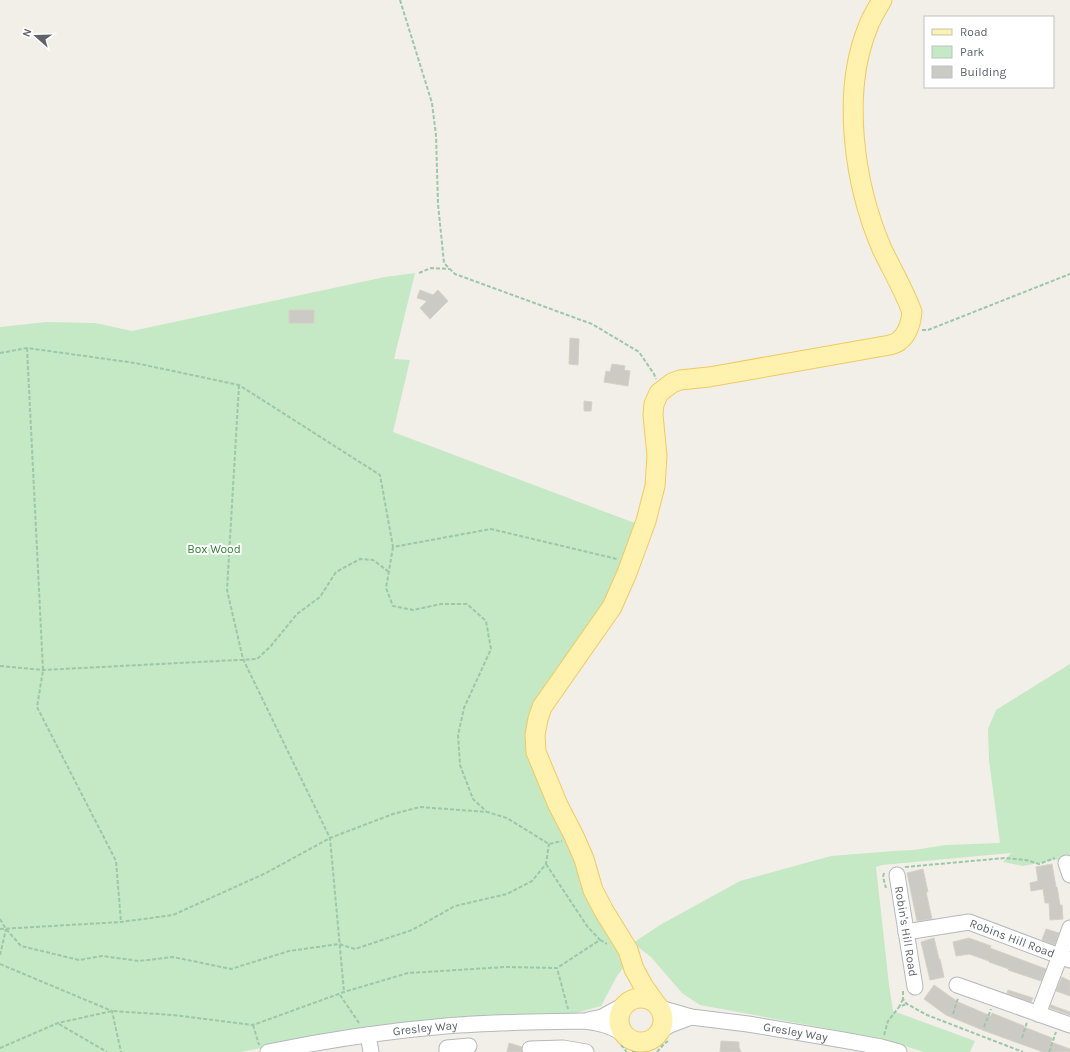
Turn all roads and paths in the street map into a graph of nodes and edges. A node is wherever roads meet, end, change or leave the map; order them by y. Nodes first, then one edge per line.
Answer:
1 (400, 0) edge
2 (882, 0) edge
3 (450, 269) junction
4 (419, 273) dead end
5 (1070, 274) edge
6 (908, 330) junction
7 (27, 348) junction
8 (0, 353) edge
9 (239, 384) junction
10 (661, 391) junction
11 (393, 547) junction
12 (631, 563) junction
13 (389, 572) junction
14 (243, 660) junction
15 (0, 666) edge
16 (43, 670) junction
17 (487, 812) junction
18 (574, 836) junction
19 (330, 838) junction
20 (549, 844) junction
21 (546, 864) junction
22 (1064, 865) edge
23 (914, 866) dead end
24 (897, 875) dead end
25 (0, 919) edge
26 (121, 922) junction
27 (6, 928) junction
28 (1070, 928) edge
29 (0, 929) edge
30 (906, 932) junction
31 (339, 944) junction
32 (0, 955) edge
33 (1065, 958) edge
34 (0, 964) edge
35 (557, 968) junction
36 (634, 969) junction
37 (908, 986) joint
38 (959, 986) joint
39 (344, 992) junction
40 (340, 994) junction
41 (994, 998) junction
42 (903, 1000) junction
43 (626, 1004) junction
44 (907, 1004) junction
45 (658, 1006) junction
46 (899, 1007) junction
47 (112, 1012) junction
48 (1034, 1013) junction
49 (953, 1014) dead end
50 (691, 1017) junction
51 (577, 1021) junction
52 (58, 1023) junction
53 (1065, 1023) edge
54 (253, 1025) junction
55 (984, 1026) dead end
56 (368, 1035) junction
57 (1022, 1038) dead end
58 (655, 1039) edge
59 (469, 1046) dead end
60 (631, 1046) edge
61 (881, 1047) junction
62 (0, 1048) edge
63 (264, 1049) edge
64 (530, 1049) dead end
65 (579, 1051) edge
66 (107, 1052) edge
67 (121, 1052) edge
68 (371, 1052) edge
69 (447, 1052) edge
70 (899, 1052) edge
71 (1023, 1052) edge
72 (1049, 1052) edge

1 - 3 path
2 - 6 main road
3 - 4 path
3 - 10 path
5 - 6 path
6 - 10 main road
7 - 8 path
7 - 9 path
7 - 16 path
9 - 11 path
9 - 14 path
10 - 12 main road
11 - 12 path
11 - 13 path
12 - 18 main road
13 - 14 path
13 - 17 path
14 - 16 path
14 - 19 path
15 - 16 path
16 - 26 path
17 - 19 path
17 - 20 path
18 - 20 path
18 - 36 main road
19 - 26 path
19 - 31 path
20 - 21 path
21 - 31 path
21 - 35 path
22 - 23 path
24 - 30 street, Robin's Hill Road
25 - 27 path
26 - 27 path
27 - 29 path
27 - 31 path
27 - 32 path
28 - 33 street
30 - 33 street, Robins Hill Road
30 - 37 street, Robin's Hill Road
31 - 39 path
33 - 48 street
34 - 47 path
35 - 39 path
35 - 51 path
36 - 43 main road
36 - 45 main road
37 - 42 path
38 - 41 street
38 - 49 path
39 - 40 path
40 - 54 path
40 - 56 path
41 - 48 street
41 - 55 path
42 - 44 path
42 - 46 path
43 - 45 main road
43 - 51 street, Gresley Way
43 - 60 main road
44 - 46 path
44 - 71 path
45 - 50 street, Gresley Way
45 - 58 main road
46 - 61 path
47 - 52 path
47 - 54 path
47 - 67 path
48 - 53 street
48 - 57 path
50 - 58 street, Gresley Way
50 - 61 street, Gresley Way
51 - 56 street, Gresley Way
51 - 60 street, Gresley Way
52 - 62 path
52 - 66 path
53 - 72 path
54 - 63 path
56 - 63 street, Gresley Way
56 - 68 street
58 - 60 main road
59 - 69 street
61 - 70 street, Gresley Way
64 - 65 street

